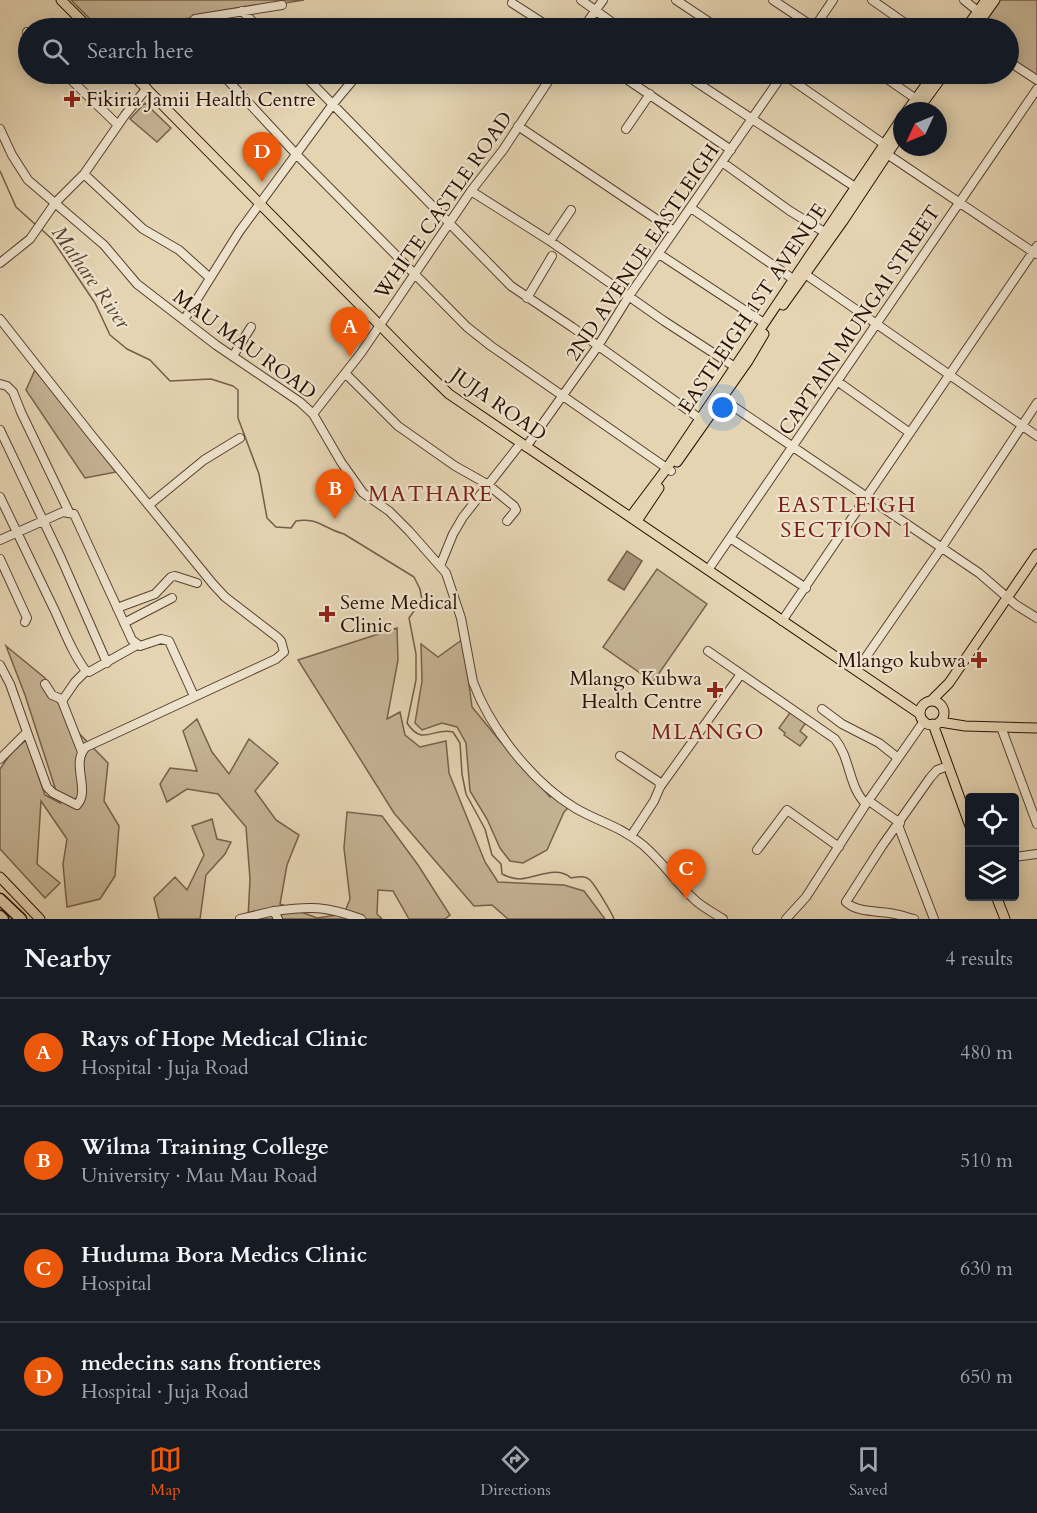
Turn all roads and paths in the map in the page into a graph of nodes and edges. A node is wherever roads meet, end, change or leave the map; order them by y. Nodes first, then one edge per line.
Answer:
1 (61, 0) edge
2 (581, 0) edge
3 (603, 0) edge
4 (676, 0) edge
5 (773, 0) edge
6 (833, 0) edge
7 (872, 0) edge
8 (964, 0) edge
9 (986, 0) edge
10 (995, 0) edge
11 (512, 3) dead end
12 (282, 5) dead end
13 (242, 11) junction
14 (596, 11) junction
15 (978, 12) junction
16 (79, 18) edge
17 (201, 18) edge
18 (249, 18) edge
19 (535, 18) edge
20 (591, 18) edge
21 (606, 18) edge
22 (703, 18) edge
23 (799, 18) edge
24 (821, 18) edge
25 (898, 18) edge
26 (974, 18) edge
27 (982, 18) edge
28 (1019, 68) edge
29 (1037, 80) edge
30 (75, 84) edge
31 (231, 84) edge
32 (313, 84) edge
33 (350, 84) edge
34 (546, 84) edge
35 (634, 84) edge
36 (699, 84) edge
37 (776, 84) edge
38 (797, 84) edge
39 (894, 84) edge
40 (927, 84) edge
41 (937, 84) edge
42 (144, 85) joint
43 (1037, 88) edge
44 (650, 94) junction
45 (916, 99) junction
46 (914, 102) edge
47 (924, 102) edge
48 (333, 104) junction
49 (751, 120) junction
50 (118, 125) junction
51 (518, 126) junction
52 (0, 129) edge
53 (626, 129) dead end
54 (893, 134) edge
55 (893, 141) edge
56 (885, 149) junction
57 (731, 150) junction
58 (296, 154) junction
59 (722, 162) junction
60 (84, 174) junction
61 (855, 188) junction
62 (471, 191) junction
63 (55, 203) junction
64 (260, 203) junction
65 (960, 203) junction
66 (691, 208) junction
67 (571, 210) dead end
68 (449, 224) junction
69 (674, 231) junction
70 (826, 233) junction
71 (550, 241) junction
72 (1036, 251) edge
73 (658, 254) junction
74 (552, 256) dead end
75 (0, 263) edge
76 (415, 274) junction
77 (804, 274) junction
78 (210, 278) junction
79 (793, 279) junction
80 (629, 296) junction
81 (527, 298) junction
82 (0, 319) edge
83 (184, 320) junction
84 (765, 323) junction
85 (876, 324) junction
86 (380, 325) junction
87 (251, 327) dead end
88 (598, 346) junction
89 (233, 356) junction
90 (735, 367) junction
91 (346, 374) junction
92 (949, 374) junction
93 (837, 381) junction
94 (0, 384) edge
95 (564, 396) junction
96 (719, 397) junction
97 (1037, 403) edge
98 (314, 414) junction
99 (699, 418) junction
100 (1022, 426) junction
101 (0, 430) edge
102 (910, 433) junction
103 (1037, 436) edge
104 (240, 438) dead end
105 (524, 445) junction
106 (793, 447) junction
107 (669, 469) junction
108 (487, 484) junction
109 (0, 496) edge
110 (866, 498) junction
111 (612, 504) junction
112 (149, 505) junction
113 (644, 505) junction
114 (69, 512) junction
115 (634, 518) junction
116 (44, 520) junction
117 (507, 521) dead end
118 (649, 530) junction
119 (17, 532) junction
120 (730, 538) junction
121 (0, 540) edge
122 (942, 547) junction
123 (1037, 554) edge
124 (0, 559) edge
125 (440, 566) junction
126 (708, 570) junction
127 (198, 583) dead end
128 (806, 588) junction
129 (1007, 597) junction
130 (172, 598) dead end
131 (117, 608) junction
132 (1037, 618) edge
133 (782, 621) junction
134 (25, 622) dead end
135 (124, 623) junction
136 (137, 645) junction
137 (708, 651) dead end
138 (107, 663) junction
139 (0, 665) edge
140 (856, 670) junction
141 (86, 671) junction
142 (741, 674) junction
143 (45, 684) dead end
144 (194, 696) junction
145 (62, 701) junction
146 (822, 709) dead end
147 (932, 713) junction
148 (1001, 727) junction
149 (1036, 729) edge
150 (27, 732) junction
151 (82, 752) junction
152 (620, 756) dead end
153 (898, 758) junction
154 (0, 759) edge
155 (948, 766) junction
156 (660, 787) junction
157 (868, 803) junction
158 (965, 815) edge
159 (899, 824) junction
160 (1037, 824) edge
161 (632, 836) junction
162 (838, 847) junction
163 (757, 850) dead end
164 (1037, 855) edge
165 (1019, 857) edge
166 (0, 878) edge
167 (0, 899) edge
168 (998, 901) edge
169 (276, 915) edge
170 (791, 918) edge
171 (21, 919) edge
172 (40, 919) edge
173 (240, 919) edge
174 (361, 919) edge
175 (723, 919) edge
176 (914, 919) edge
177 (934, 919) edge
178 (1005, 919) edge

1 - 16 main road
2 - 14 street
3 - 14 street
4 - 22 street
5 - 23 street
6 - 24 street
7 - 25 street
8 - 15 street
9 - 15 main road
10 - 27 main road
11 - 19 street
12 - 13 street
13 - 17 street
13 - 18 street
14 - 20 street
14 - 21 street
15 - 26 main road
28 - 29 street
30 - 50 street
31 - 58 street
32 - 48 street
33 - 48 street
34 - 51 street, WHITE CASTLE ROAD
35 - 44 street
36 - 49 street
37 - 49 street, 2ND AVENUE EASTLEIGH
38 - 56 street
39 - 45 street
40 - 45 main road
41 - 47 main road
42 - 50 street
42 - 64 main road, JUJA ROAD
43 - 65 street, CAPTAIN MUNGAI STREET
44 - 53 street
44 - 57 street
45 - 46 main road
48 - 58 street
48 - 68 street
49 - 57 street, 2ND AVENUE EASTLEIGH
49 - 61 street
50 - 60 street
51 - 62 street, WHITE CASTLE ROAD
51 - 69 street
52 - 63 street, MAU MAU ROAD
54 - 56 main road, EASTLEIGH 1ST AVENUE
55 - 56 main road, EASTLEIGH 1ST AVENUE
56 - 61 main road, EASTLEIGH 1ST AVENUE
56 - 65 street
56 - 77 main road, EASTLEIGH 1ST AVENUE
57 - 59 street, 2ND AVENUE EASTLEIGH
58 - 64 street
58 - 76 street
59 - 66 street, 2ND AVENUE EASTLEIGH
59 - 70 street
60 - 63 street
60 - 78 street
61 - 70 main road, EASTLEIGH 1ST AVENUE
62 - 68 street, WHITE CASTLE ROAD
62 - 71 street
63 - 75 street
63 - 83 street, MAU MAU ROAD
64 - 78 street
64 - 86 main road, JUJA ROAD
65 - 72 street
65 - 85 street, CAPTAIN MUNGAI STREET
66 - 69 street, 2ND AVENUE EASTLEIGH
66 - 79 street
67 - 71 street
68 - 76 street, WHITE CASTLE ROAD
68 - 81 street
69 - 73 street, 2ND AVENUE EASTLEIGH
70 - 79 main road, EASTLEIGH 1ST AVENUE
71 - 80 street
72 - 92 street
73 - 80 street, 2ND AVENUE EASTLEIGH
73 - 84 street
74 - 81 street
76 - 86 street, WHITE CASTLE ROAD
76 - 95 street
77 - 85 street
77 - 96 main road, EASTLEIGH 1ST AVENUE
78 - 83 street
79 - 84 main road, EASTLEIGH 1ST AVENUE
80 - 88 street, 2ND AVENUE EASTLEIGH
80 - 90 street
81 - 88 street
82 - 112 street
83 - 89 street, MAU MAU ROAD
84 - 90 main road, EASTLEIGH 1ST AVENUE
85 - 92 street
85 - 93 street, CAPTAIN MUNGAI STREET
86 - 91 street, WHITE CASTLE ROAD
86 - 105 main road, JUJA ROAD
87 - 89 street
88 - 95 street, 2ND AVENUE EASTLEIGH
88 - 99 street
89 - 98 street, MAU MAU ROAD
90 - 96 main road, EASTLEIGH 1ST AVENUE
91 - 98 street, WHITE CASTLE ROAD
91 - 108 street
92 - 100 street
92 - 102 street
93 - 102 street
93 - 106 street, CAPTAIN MUNGAI STREET
94 - 114 street
95 - 105 street, 2ND AVENUE EASTLEIGH
95 - 107 street
96 - 99 main road, EASTLEIGH 1ST AVENUE
96 - 106 street
96 - 107 main road, EASTLEIGH 1ST AVENUE
97 - 100 street
98 - 125 street, MAU MAU ROAD
99 - 107 main road, EASTLEIGH 1ST AVENUE
100 - 103 street
100 - 122 street
101 - 116 street
102 - 110 street
104 - 112 street
105 - 108 street, 2ND AVENUE EASTLEIGH
105 - 111 main road, JUJA ROAD
106 - 110 street
106 - 120 street, CAPTAIN MUNGAI STREET
107 - 113 main road, EASTLEIGH 1ST AVENUE
108 - 117 street
108 - 125 street, 2ND AVENUE EASTLEIGH
109 - 119 street
110 - 122 street
110 - 128 street
111 - 113 main road
111 - 115 main road, JUJA ROAD
112 - 144 street
113 - 115 main road, EASTLEIGH 1ST AVENUE
113 - 118 main road
114 - 116 street
114 - 131 street
115 - 118 main road, JUJA ROAD
116 - 119 street
116 - 138 street
118 - 126 main road, JUJA ROAD
119 - 121 street
119 - 141 street
120 - 126 street, CAPTAIN MUNGAI STREET
120 - 128 street
122 - 129 street
122 - 140 street
123 - 129 main road
124 - 134 street
125 - 161 street, MAU MAU ROAD
126 - 133 main road, JUJA ROAD
127 - 131 street
128 - 133 street
129 - 132 street
129 - 147 main road
130 - 135 street
131 - 135 street
133 - 140 main road, JUJA ROAD
135 - 136 street
136 - 138 street
136 - 144 street
137 - 142 street
138 - 141 street
139 - 150 street
140 - 147 main road, JUJA ROAD
141 - 145 street
142 - 156 street
142 - 157 street
143 - 145 street
144 - 151 street
145 - 151 street
146 - 153 street
147 - 148 main road, JUJA ROAD
147 - 153 street
147 - 155 main road
148 - 149 main road, JUJA ROAD
148 - 160 street
150 - 151 street
150 - 154 street
152 - 156 street
153 - 157 street
155 - 158 main road
155 - 159 street
156 - 161 street
157 - 159 street
157 - 162 street
159 - 176 street
159 - 177 street
161 - 175 street, MAU MAU ROAD
162 - 163 street
162 - 170 street
164 - 165 street
166 - 172 main road
167 - 171 highway
168 - 178 main road
169 - 173 street
169 - 174 street

